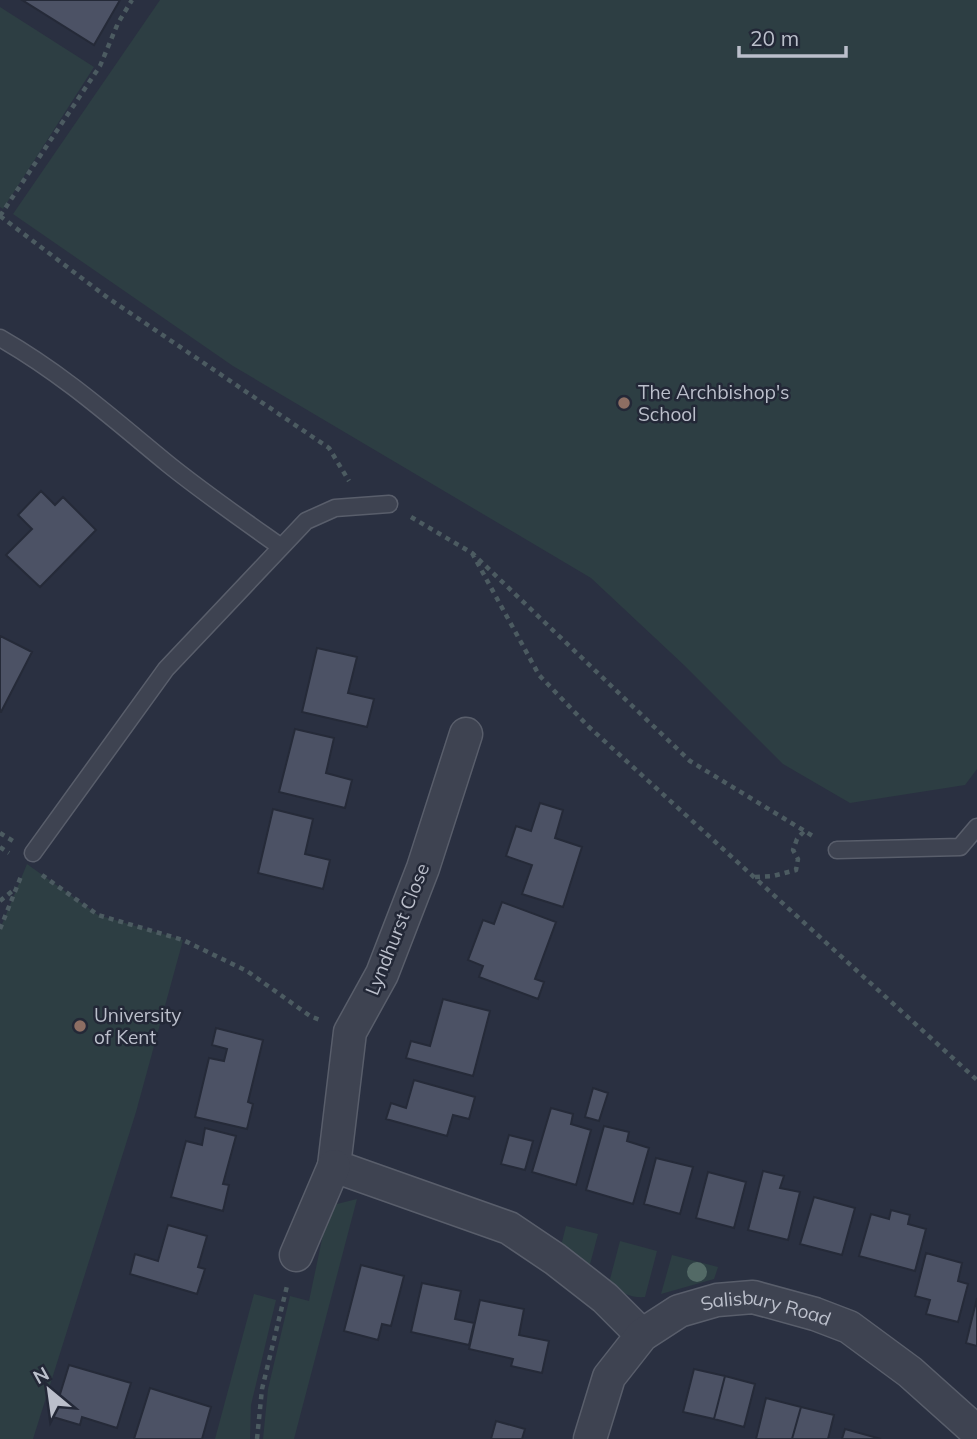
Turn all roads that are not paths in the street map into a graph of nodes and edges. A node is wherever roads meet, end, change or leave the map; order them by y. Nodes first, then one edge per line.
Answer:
1 (0, 338) edge
2 (389, 504) road end
3 (281, 547) junction
4 (466, 734) dead end
5 (977, 827) edge
6 (837, 850) road end
7 (30, 858) road end
8 (334, 1167) junction
9 (296, 1255) road end
10 (642, 1335) junction
11 (977, 1432) edge
12 (590, 1439) edge

1 - 3 lane
2 - 3 lane
3 - 7 lane
4 - 8 street, Lyndhurst Close
5 - 6 lane
8 - 9 street, Lyndhurst Close
8 - 10 street
10 - 11 street, Salisbury Road
10 - 12 street, Salisbury Road

